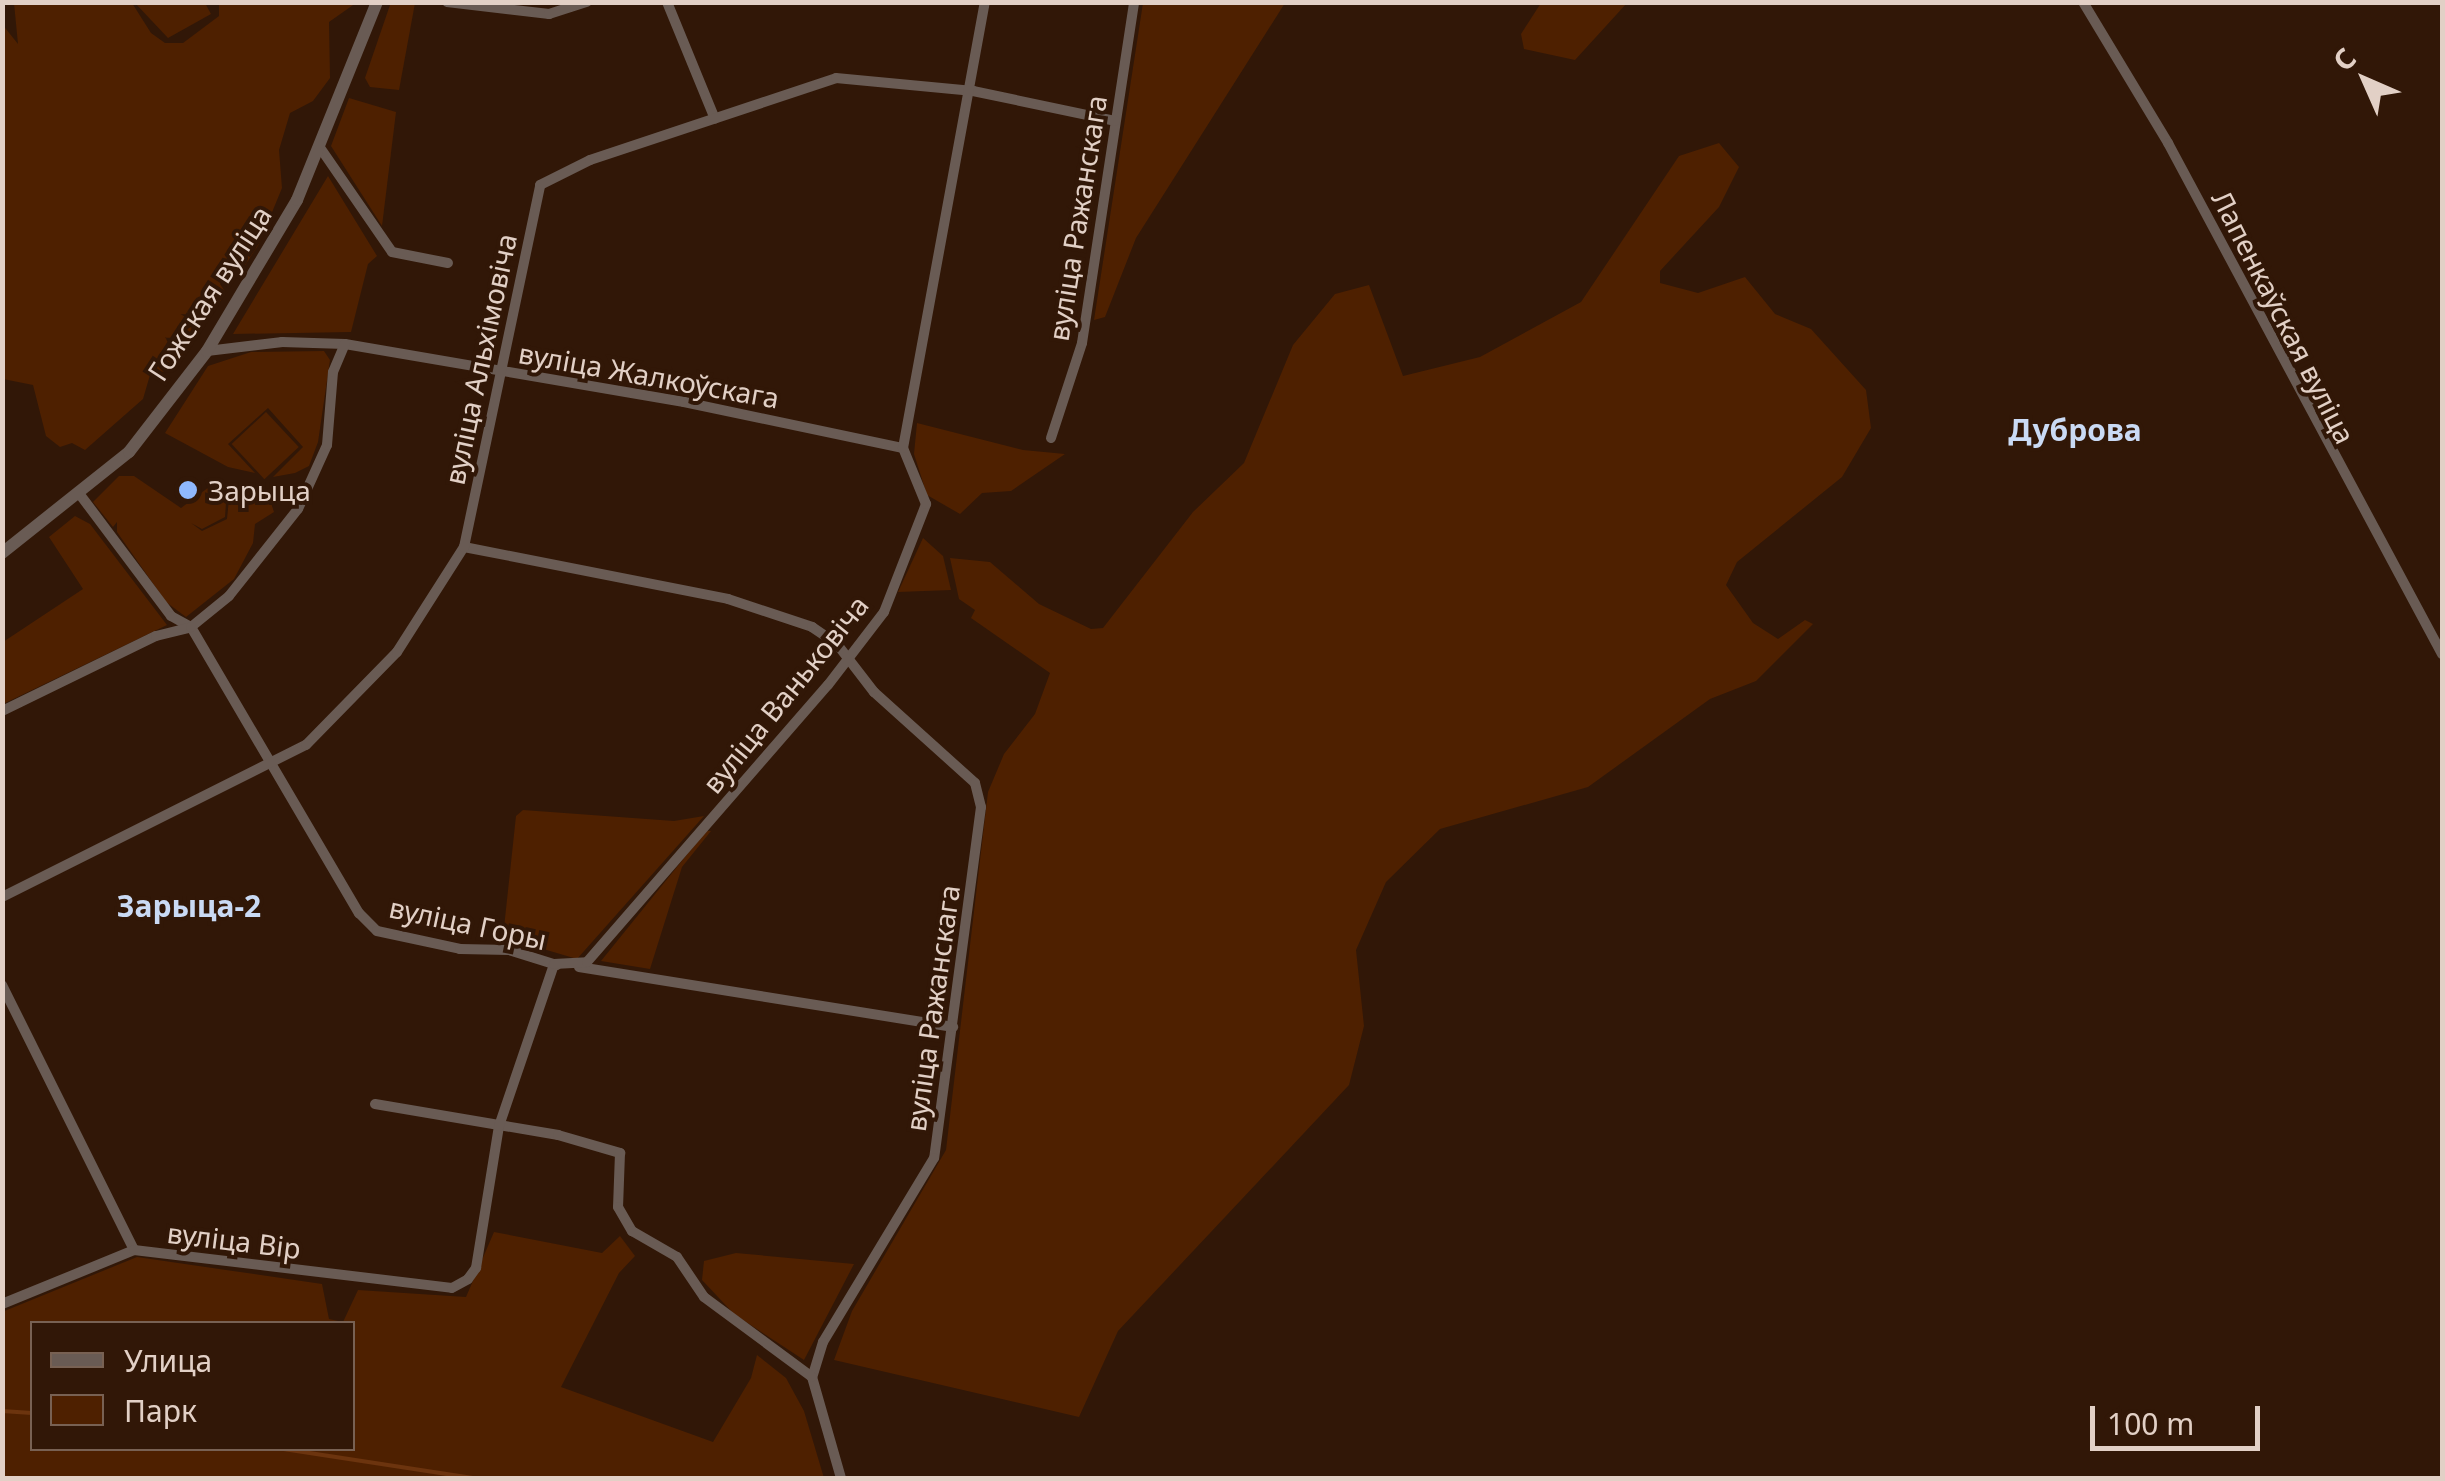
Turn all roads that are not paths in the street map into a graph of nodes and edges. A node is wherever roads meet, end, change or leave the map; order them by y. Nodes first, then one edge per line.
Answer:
1 (377, 2) edge
2 (447, 2) edge
3 (587, 2) edge
4 (668, 2) edge
5 (985, 2) edge
6 (1134, 2) edge
7 (2083, 2) edge
8 (973, 91) junction
9 (715, 119) junction
10 (1115, 121) junction
11 (321, 149) junction
12 (448, 262) dead end
13 (345, 344) junction
14 (206, 351) junction
15 (501, 372) junction
16 (1052, 438) dead end
17 (903, 448) junction
18 (81, 496) junction
19 (464, 546) junction
20 (2, 553) edge
21 (191, 628) junction
22 (2442, 654) edge
23 (847, 656) junction
24 (2, 711) edge
25 (272, 765) junction
26 (2, 897) edge
27 (554, 964) junction
28 (2, 985) edge
29 (953, 1027) junction
30 (376, 1104) dead end
31 (499, 1126) junction
32 (134, 1250) junction
33 (2, 1304) edge
34 (812, 1377) junction
35 (840, 1478) edge

1 - 11 street, Гожская вуліца
2 - 3 street
4 - 9 street
5 - 8 street
6 - 10 street, вуліца Ражанскага
7 - 22 street, Лапенкаўская вуліца
8 - 9 street, вуліца Альхімовіча
8 - 10 street, вуліца Альхімовіча
8 - 17 street
9 - 15 street, вуліца Альхімовіча
10 - 16 street, вуліца Ражанскага
11 - 12 street
11 - 14 street, Гожская вуліца
13 - 14 street, вуліца Жалкоўскага
13 - 15 street, вуліца Жалкоўскага
13 - 21 street
14 - 18 street, Гожская вуліца
15 - 17 street, вуліца Жалкоўскага
15 - 19 street, вуліца Альхімовіча
17 - 23 street, вуліца Ваньковіча
18 - 20 street, Гожская вуліца
18 - 21 street, вуліца Горы
19 - 23 street
19 - 25 street, вуліца Альхімовіча
21 - 24 street
21 - 25 street, вуліца Горы
23 - 27 street, вуліца Ваньковіча
23 - 29 street, вуліца Ражанскага
25 - 26 street, вуліца Альхімовіча
25 - 27 street, вуліца Горы
27 - 29 street, вуліца Горы
27 - 31 street
28 - 32 street
29 - 34 street, вуліца Ражанскага
30 - 31 street
31 - 32 street, вуліца Вір
31 - 34 street
32 - 33 street, вуліца Вір
34 - 35 street

